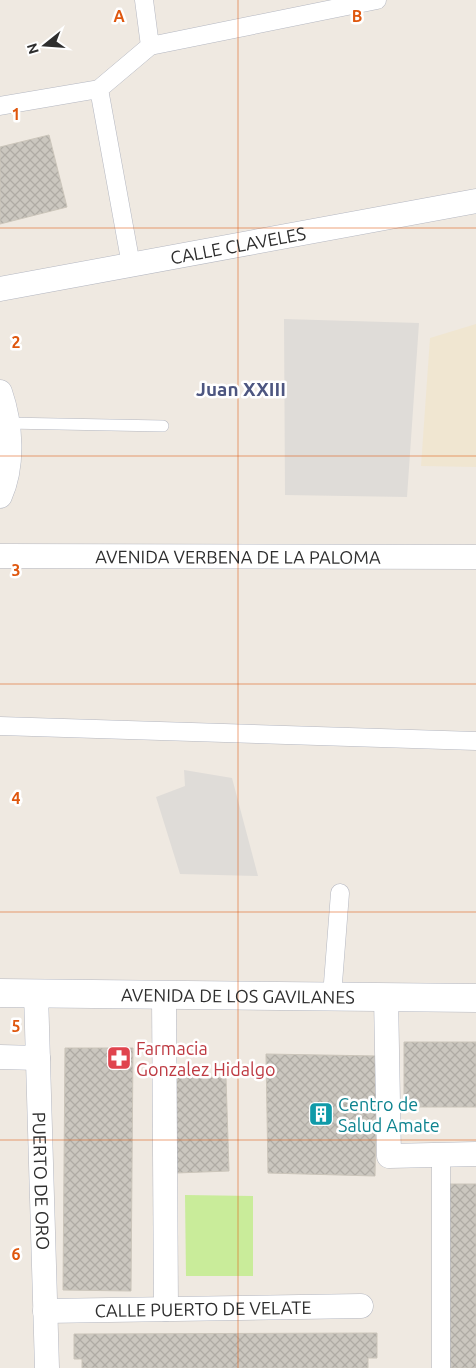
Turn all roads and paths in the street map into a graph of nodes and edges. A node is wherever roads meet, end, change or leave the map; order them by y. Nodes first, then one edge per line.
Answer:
1 (144, 0) edge
2 (377, 0) edge
3 (150, 46) junction
4 (99, 89) junction
5 (0, 106) edge
6 (476, 201) edge
7 (131, 265) junction
8 (0, 289) edge
9 (0, 392) edge
10 (6, 423) junction
11 (163, 426) dead end
12 (0, 496) edge
13 (0, 556) edge
14 (476, 557) edge
15 (0, 726) edge
16 (476, 741) edge
17 (340, 893) dead end
18 (0, 993) edge
19 (36, 993) junction
20 (164, 994) junction
21 (332, 996) junction
22 (386, 997) junction
23 (476, 998) edge
24 (0, 1058) edge
25 (38, 1058) junction
26 (476, 1154) edge
27 (441, 1155) junction
28 (361, 1306) dead end
29 (166, 1309) junction
30 (45, 1311) junction
31 (47, 1368) edge
32 (441, 1368) edge

1 - 3 street
2 - 3 street
3 - 4 street
4 - 5 street
4 - 7 street
6 - 7 street, CALLE CLAVELES
7 - 8 street, CALLE CLAVELES
9 - 10 street
10 - 11 lane
10 - 12 street
13 - 14 street, AVENIDA VERBENA DE LA PALOMA
15 - 16 street
17 - 21 street
18 - 19 street, AVENIDA DE LOS GAVILANES
19 - 20 street, AVENIDA DE LOS GAVILANES
19 - 25 street, PUERTO DE ORO
20 - 21 street, AVENIDA DE LOS GAVILANES
20 - 29 street
21 - 22 street, AVENIDA DE LOS GAVILANES
22 - 23 street, AVENIDA DE LOS GAVILANES
22 - 27 street
24 - 25 street
25 - 30 street, PUERTO DE ORO
26 - 27 street
27 - 32 street
28 - 29 street, CALLE PUERTO DE VELATE
29 - 30 street, CALLE PUERTO DE VELATE
30 - 31 street, PUERTO DE ORO

